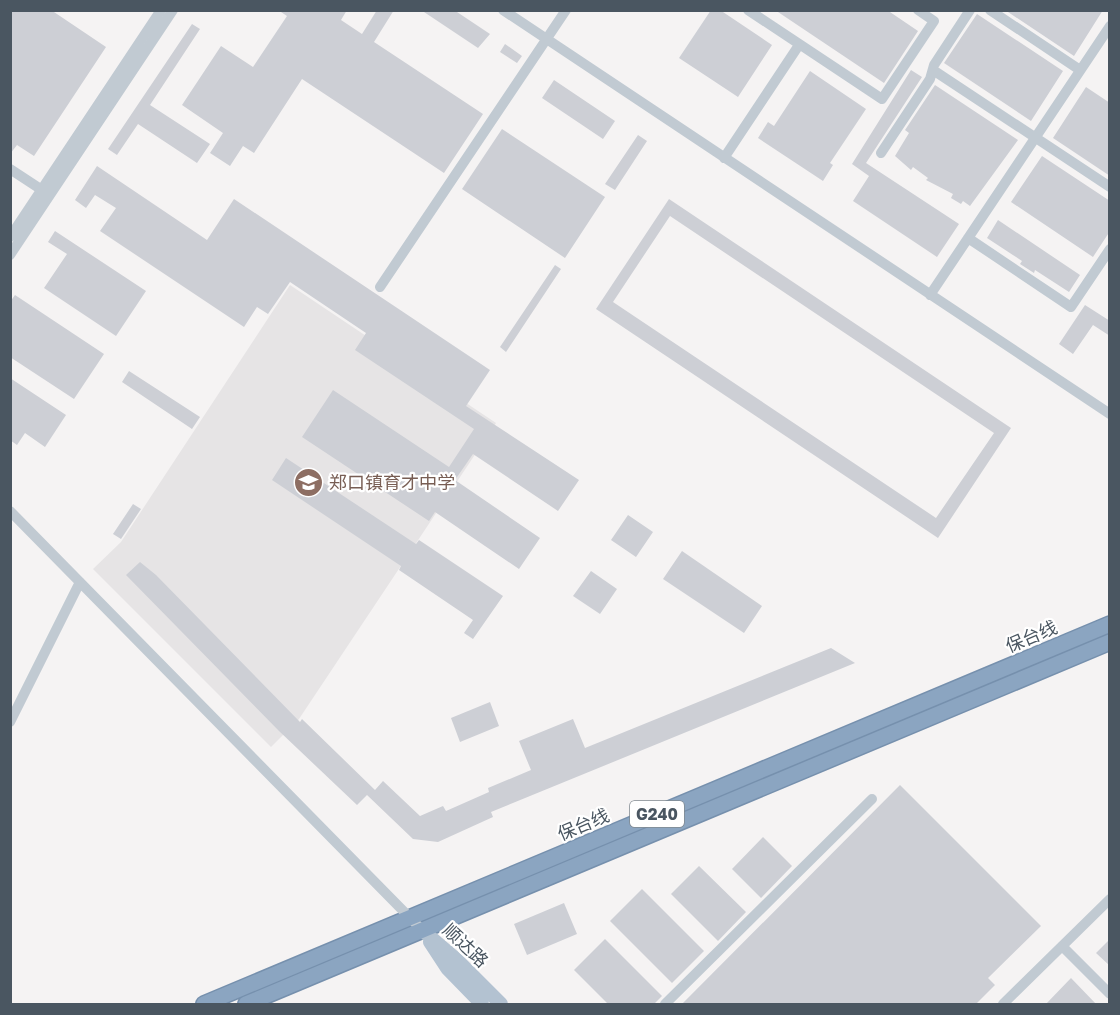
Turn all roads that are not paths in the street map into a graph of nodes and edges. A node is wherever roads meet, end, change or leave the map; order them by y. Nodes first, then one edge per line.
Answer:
1 (161, 10) edge
2 (173, 10) edge
3 (503, 10) edge
4 (566, 10) edge
5 (748, 10) edge
6 (918, 10) edge
7 (970, 10) edge
8 (990, 10) edge
9 (1110, 26) edge
10 (546, 40) junction
11 (799, 45) junction
12 (933, 70) junction
13 (1080, 70) junction
14 (1035, 138) junction
15 (881, 153) dead end
16 (724, 158) junction
17 (10, 169) edge
18 (1110, 187) edge
19 (42, 190) junction
20 (10, 237) edge
21 (968, 238) junction
22 (1110, 249) edge
23 (10, 255) edge
24 (380, 287) dead end
25 (930, 295) junction
26 (1110, 414) edge
27 (10, 511) edge
28 (80, 582) junction
29 (1110, 624) edge
30 (1110, 642) edge
31 (10, 722) edge
32 (872, 799) dead end
33 (1110, 899) edge
34 (410, 918) junction
35 (423, 930) junction
36 (1062, 946) junction
37 (1110, 994) edge
38 (204, 1005) edge
39 (246, 1005) edge
40 (482, 1005) edge
41 (501, 1005) edge
42 (665, 1005) edge
43 (1003, 1005) edge

1 - 19 street
2 - 23 street
3 - 10 street
4 - 10 street
5 - 11 street
6 - 11 street
7 - 12 street
8 - 13 street
9 - 13 street
10 - 16 street
10 - 24 street
11 - 16 street
12 - 14 street
12 - 15 street
13 - 14 street
14 - 18 street
14 - 21 street
16 - 25 street
17 - 19 street
19 - 20 street
21 - 22 street
21 - 25 street
25 - 26 street
27 - 28 street
28 - 31 street
28 - 34 street
29 - 34 highway, 保台线 / G240
30 - 35 highway, 保台线 / G240
32 - 42 street
33 - 36 street
34 - 35 street
34 - 38 highway, 保台线 / G240
35 - 39 highway, 保台线 / G240
35 - 40 main road, 顺达路
35 - 41 main road, 顺达路
36 - 37 street
36 - 43 street

